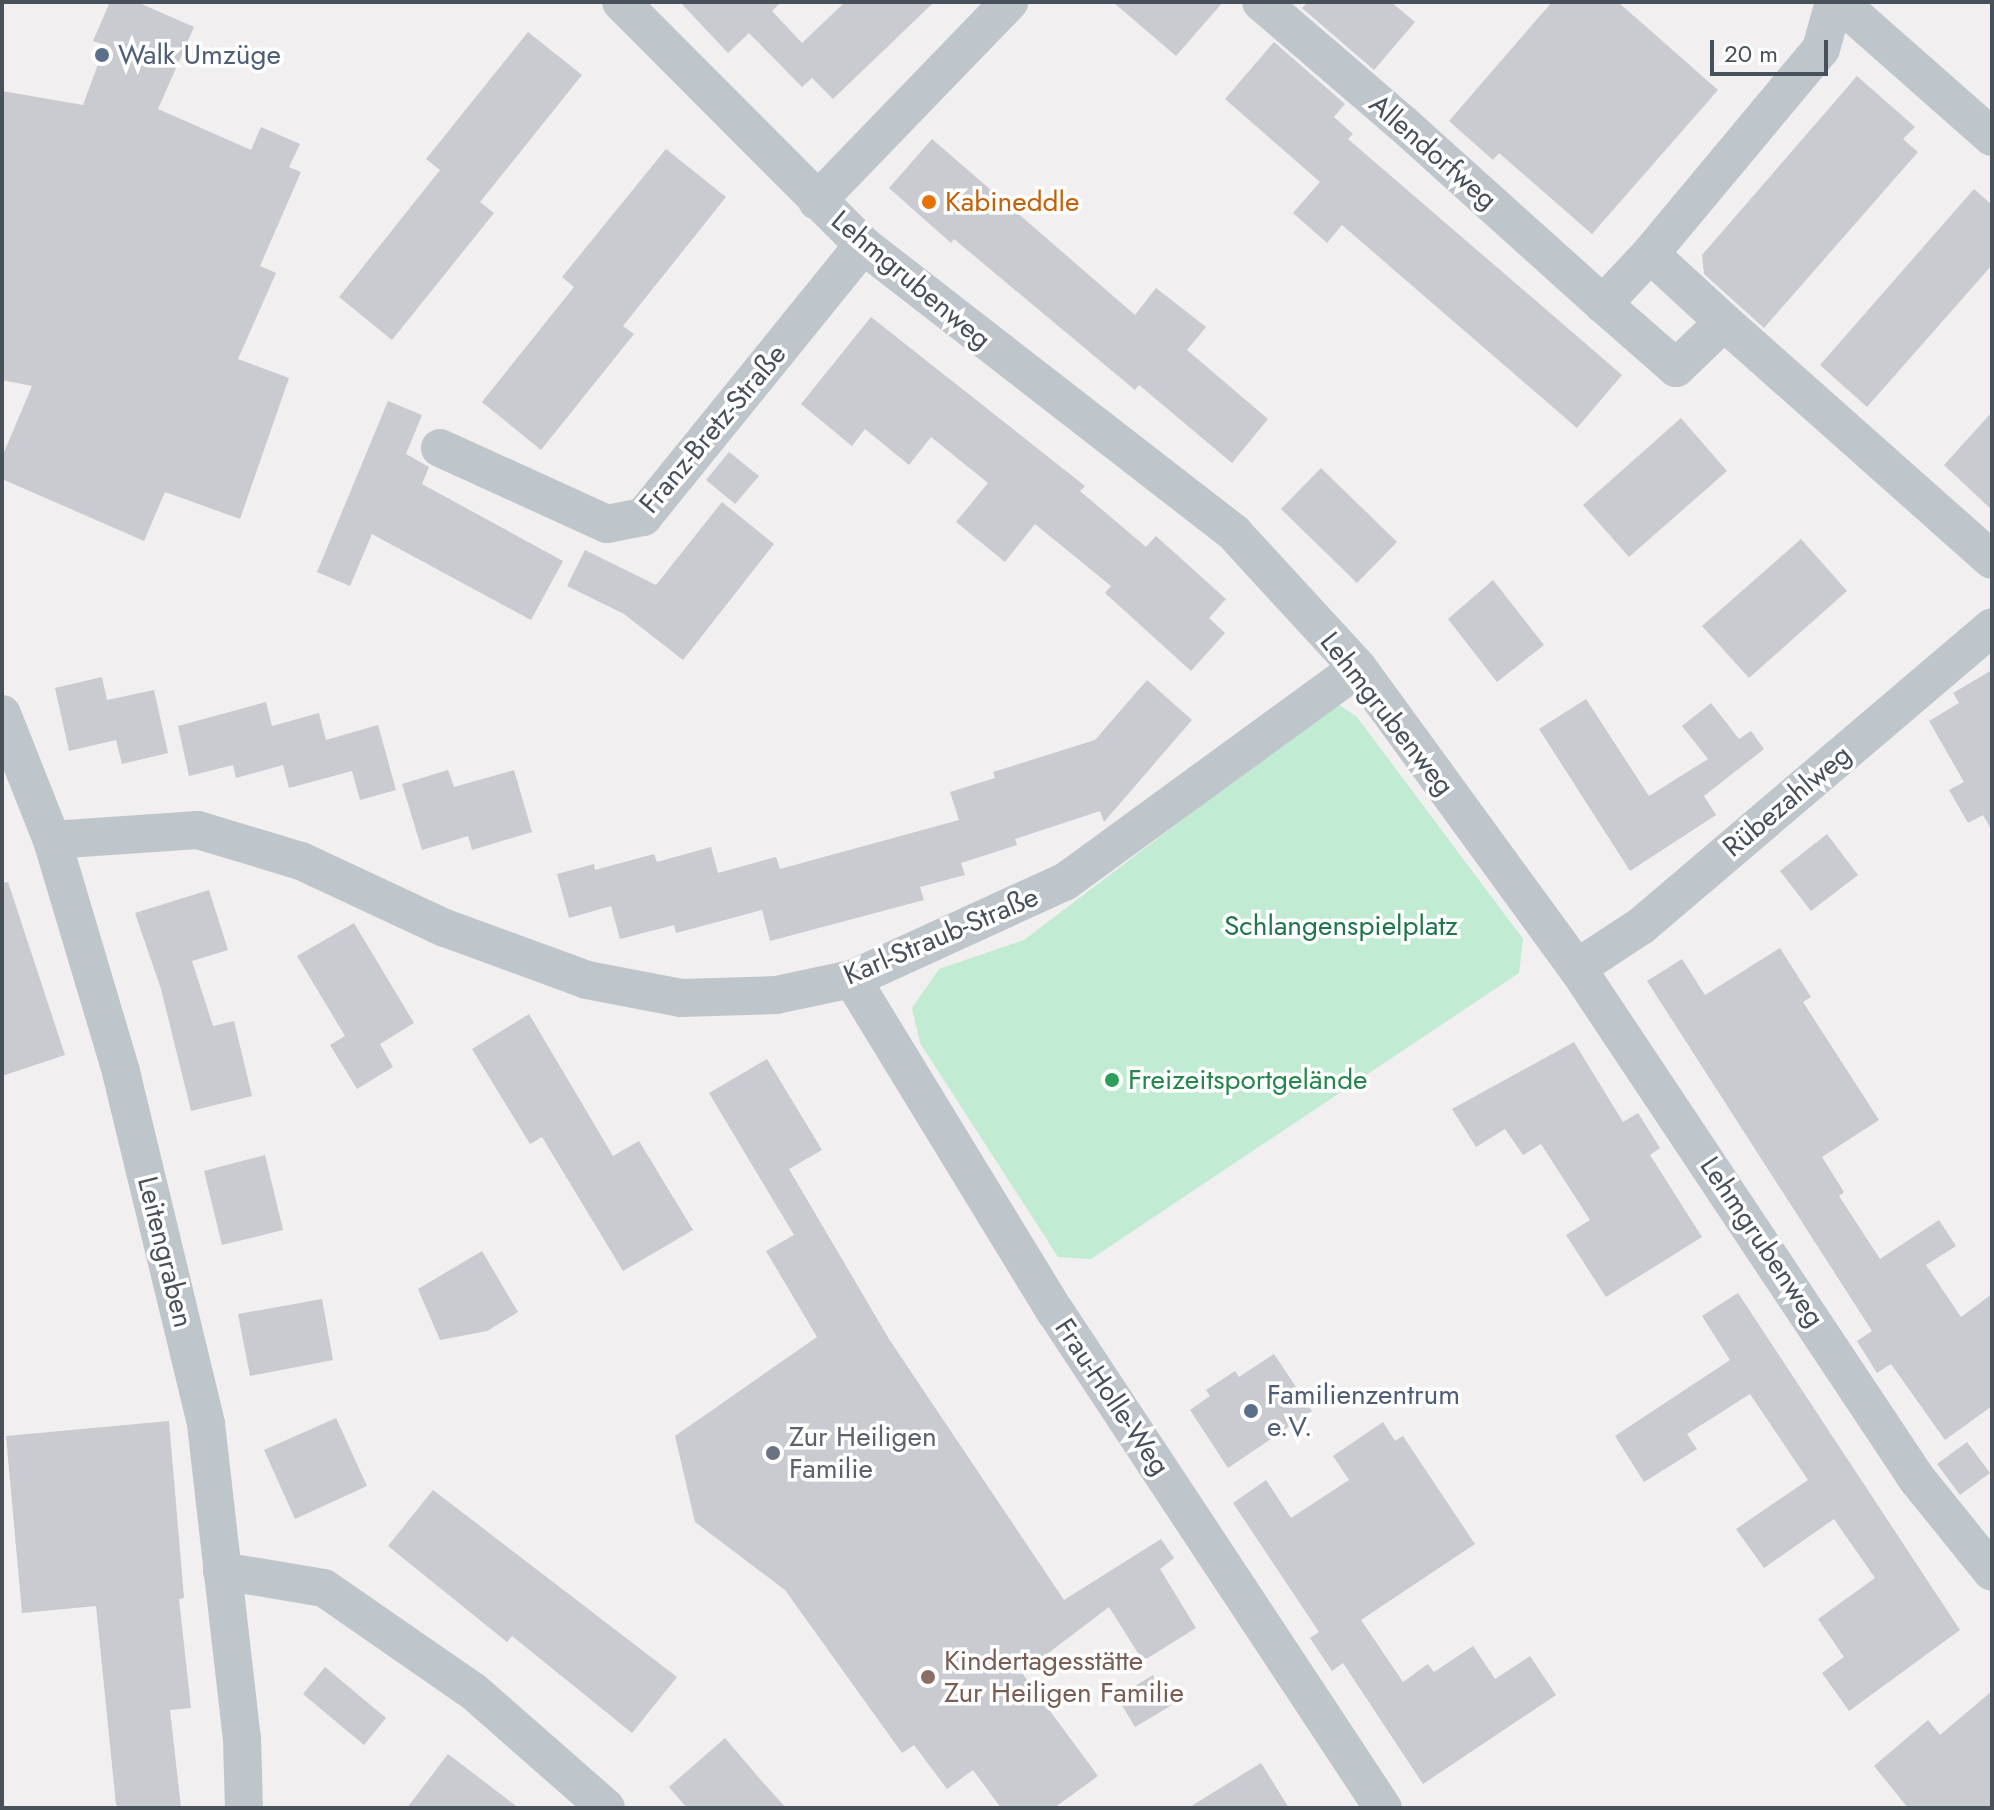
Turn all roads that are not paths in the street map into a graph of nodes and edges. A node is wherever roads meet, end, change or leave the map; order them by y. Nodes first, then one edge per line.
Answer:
1 (621, 2) edge
2 (1009, 2) edge
3 (1261, 2) edge
4 (1837, 2) edge
5 (1992, 137) edge
6 (817, 201) junction
7 (863, 245) junction
8 (1650, 254) junction
9 (1603, 304) junction
10 (1724, 322) junction
11 (440, 448) dead end
12 (1992, 560) edge
13 (1992, 627) edge
14 (1358, 668) junction
15 (2, 714) edge
16 (52, 840) junction
17 (1577, 968) junction
18 (852, 979) junction
19 (222, 1571) junction
20 (1992, 1572) edge
21 (244, 1808) edge
22 (606, 1808) edge
23 (1383, 1808) edge

1 - 6 street, Lehmgrubenweg
2 - 6 street
3 - 9 street, Allendorfweg
4 - 5 street
4 - 8 street
6 - 7 street, Lehmgrubenweg
7 - 11 street, Franz-Bretz-Straße
7 - 14 street, Lehmgrubenweg
8 - 9 street
8 - 10 street
9 - 10 street, Allendorfweg
10 - 12 street
13 - 17 street, Rübezahlweg
14 - 17 street, Lehmgrubenweg
14 - 18 street, Karl-Straub-Straße
15 - 16 street, Leitengraben
16 - 18 street, Karl-Straub-Straße
16 - 19 street, Leitengraben
17 - 20 street, Lehmgrubenweg
18 - 23 street, Frau-Holle-Weg
19 - 21 street, Leitengraben
19 - 22 street

